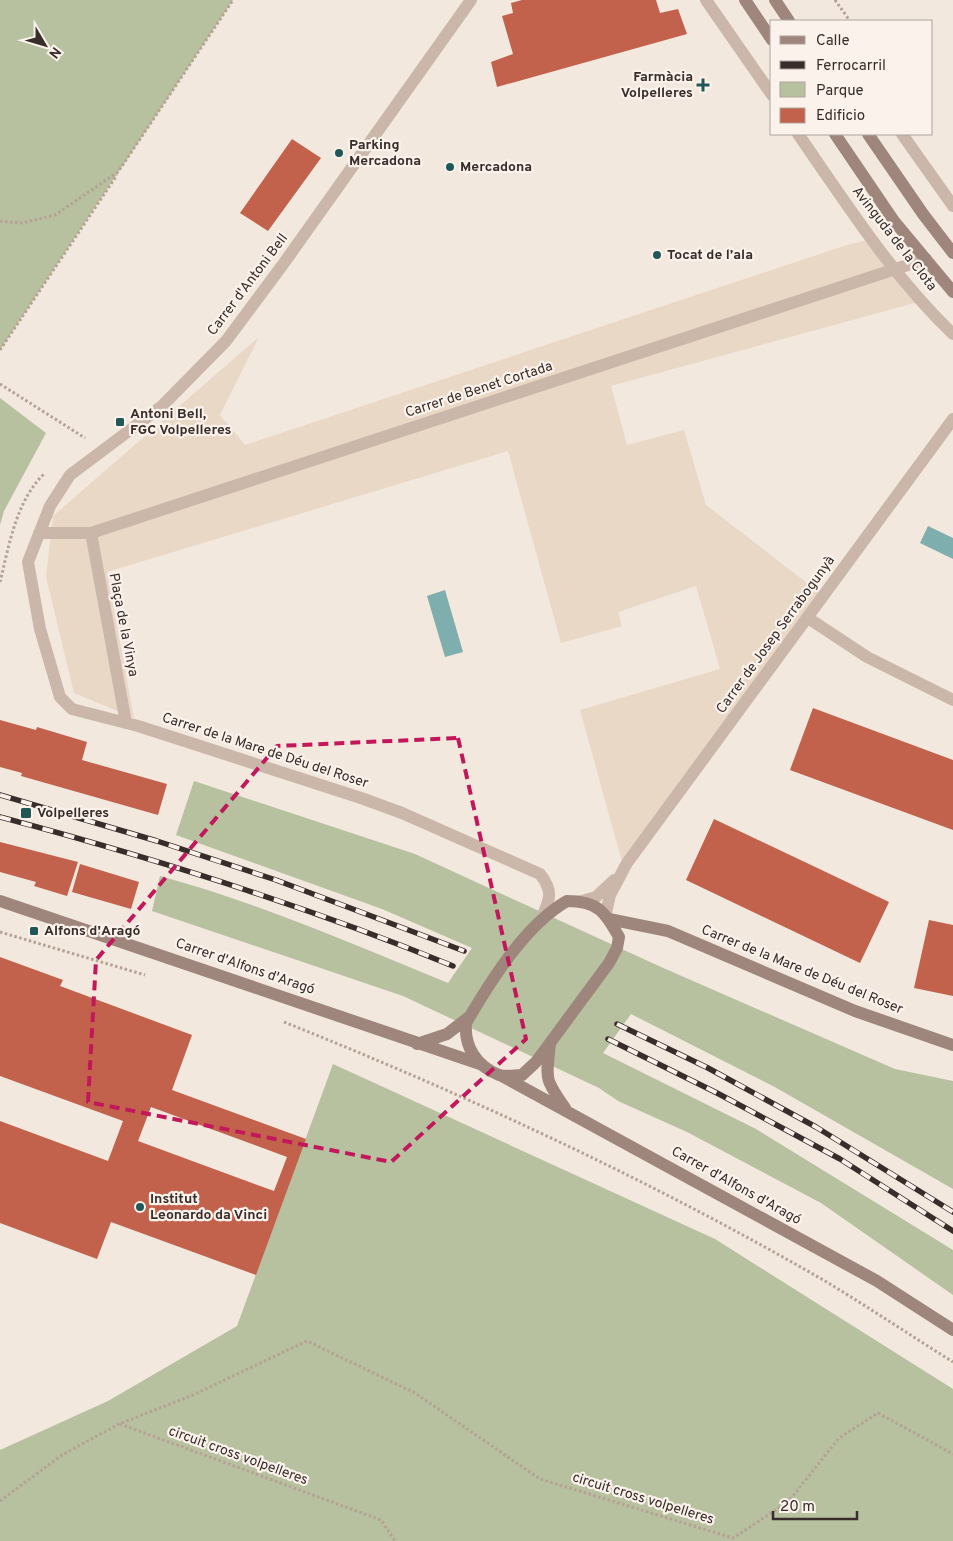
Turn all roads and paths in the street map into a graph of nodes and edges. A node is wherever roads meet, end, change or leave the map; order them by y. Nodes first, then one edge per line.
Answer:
1 (234, 0) edge
2 (471, 0) edge
3 (706, 0) edge
4 (745, 0) edge
5 (775, 0) edge
6 (835, 0) edge
7 (788, 20) edge
8 (849, 20) edge
9 (770, 37) edge
10 (770, 92) edge
11 (799, 135) edge
12 (836, 135) edge
13 (869, 135) edge
14 (903, 135) edge
15 (118, 172) junction
16 (953, 206) edge
17 (0, 221) edge
18 (953, 253) edge
19 (926, 259) junction
20 (895, 268) junction
21 (953, 292) edge
22 (953, 334) edge
23 (0, 350) edge
24 (0, 384) edge
25 (953, 419) edge
26 (93, 433) dead end
27 (86, 438) junction
28 (79, 443) dead end
29 (48, 470) dead end
30 (39, 533) junction
31 (91, 533) junction
32 (28, 562) joint
33 (0, 582) edge
34 (808, 618) junction
35 (953, 700) edge
36 (126, 722) junction
37 (624, 869) junction
38 (0, 901) edge
39 (582, 901) junction
40 (607, 916) junction
41 (540, 922) junction
42 (640, 924) junction
43 (0, 932) edge
44 (619, 937) junction
45 (153, 977) dead end
46 (469, 1016) junction
47 (275, 1019) dead end
48 (417, 1044) junction
49 (550, 1044) junction
50 (953, 1045) edge
51 (480, 1064) junction
52 (500, 1075) junction
53 (566, 1110) junction
54 (953, 1330) edge
55 (953, 1362) edge
56 (119, 1424) junction
57 (953, 1454) edge
58 (0, 1501) edge
59 (395, 1541) edge

1 - 15 path
2 - 30 street, Carrer d'Antoni Bell
3 - 10 street
4 - 9 street
5 - 7 street
6 - 8 path
11 - 20 street, Avinguda de la Clota
12 - 19 street, Avinguda de la Clota
13 - 18 street
14 - 16 street
15 - 17 path
15 - 23 path
19 - 20 street, Carrer de Benet Cortada
19 - 21 street, Avinguda de la Clota
20 - 22 street, Avinguda de la Clota
20 - 31 street, Carrer de Benet Cortada
24 - 27 path
25 - 34 street, Carrer de Josep Serrabogunyà
26 - 27 path
27 - 28 path
29 - 33 path
30 - 31 street, Carrer de Benet Cortada
30 - 32 street, Carrer d'Antoni Bell
31 - 36 street, Plaça de la Vinya
32 - 36 street, Carrer de la Mare de Déu del Roser
34 - 35 street
34 - 37 street, Carrer de Josep Serrabogunyà
36 - 41 street, Carrer de la Mare de Déu del Roser
37 - 39 street, Carrer de Josep Serrabogunyà
37 - 40 street, Carrer de Josep Serrabogunyà
38 - 48 street, Carrer d'Alfons d'Aragó
39 - 40 street, Carrer de la Mare de Déu del Roser
39 - 41 street
40 - 42 street, Carrer de la Mare de Déu del Roser
40 - 44 street
41 - 46 street
42 - 44 street
42 - 50 street, Carrer de la Mare de Déu del Roser
43 - 45 path
44 - 49 street
46 - 48 street
46 - 51 street
47 - 55 path
48 - 51 street, Carrer d'Alfons d'Aragó
49 - 52 street
49 - 53 street
51 - 52 street, Carrer d'Alfons d'Aragó
52 - 53 street, Carrer d'Alfons d'Aragó
53 - 54 street, Carrer d'Alfons d'Aragó
56 - 57 path, circuit cross volpelleres
56 - 58 path
56 - 59 path, circuit cross volpelleres

